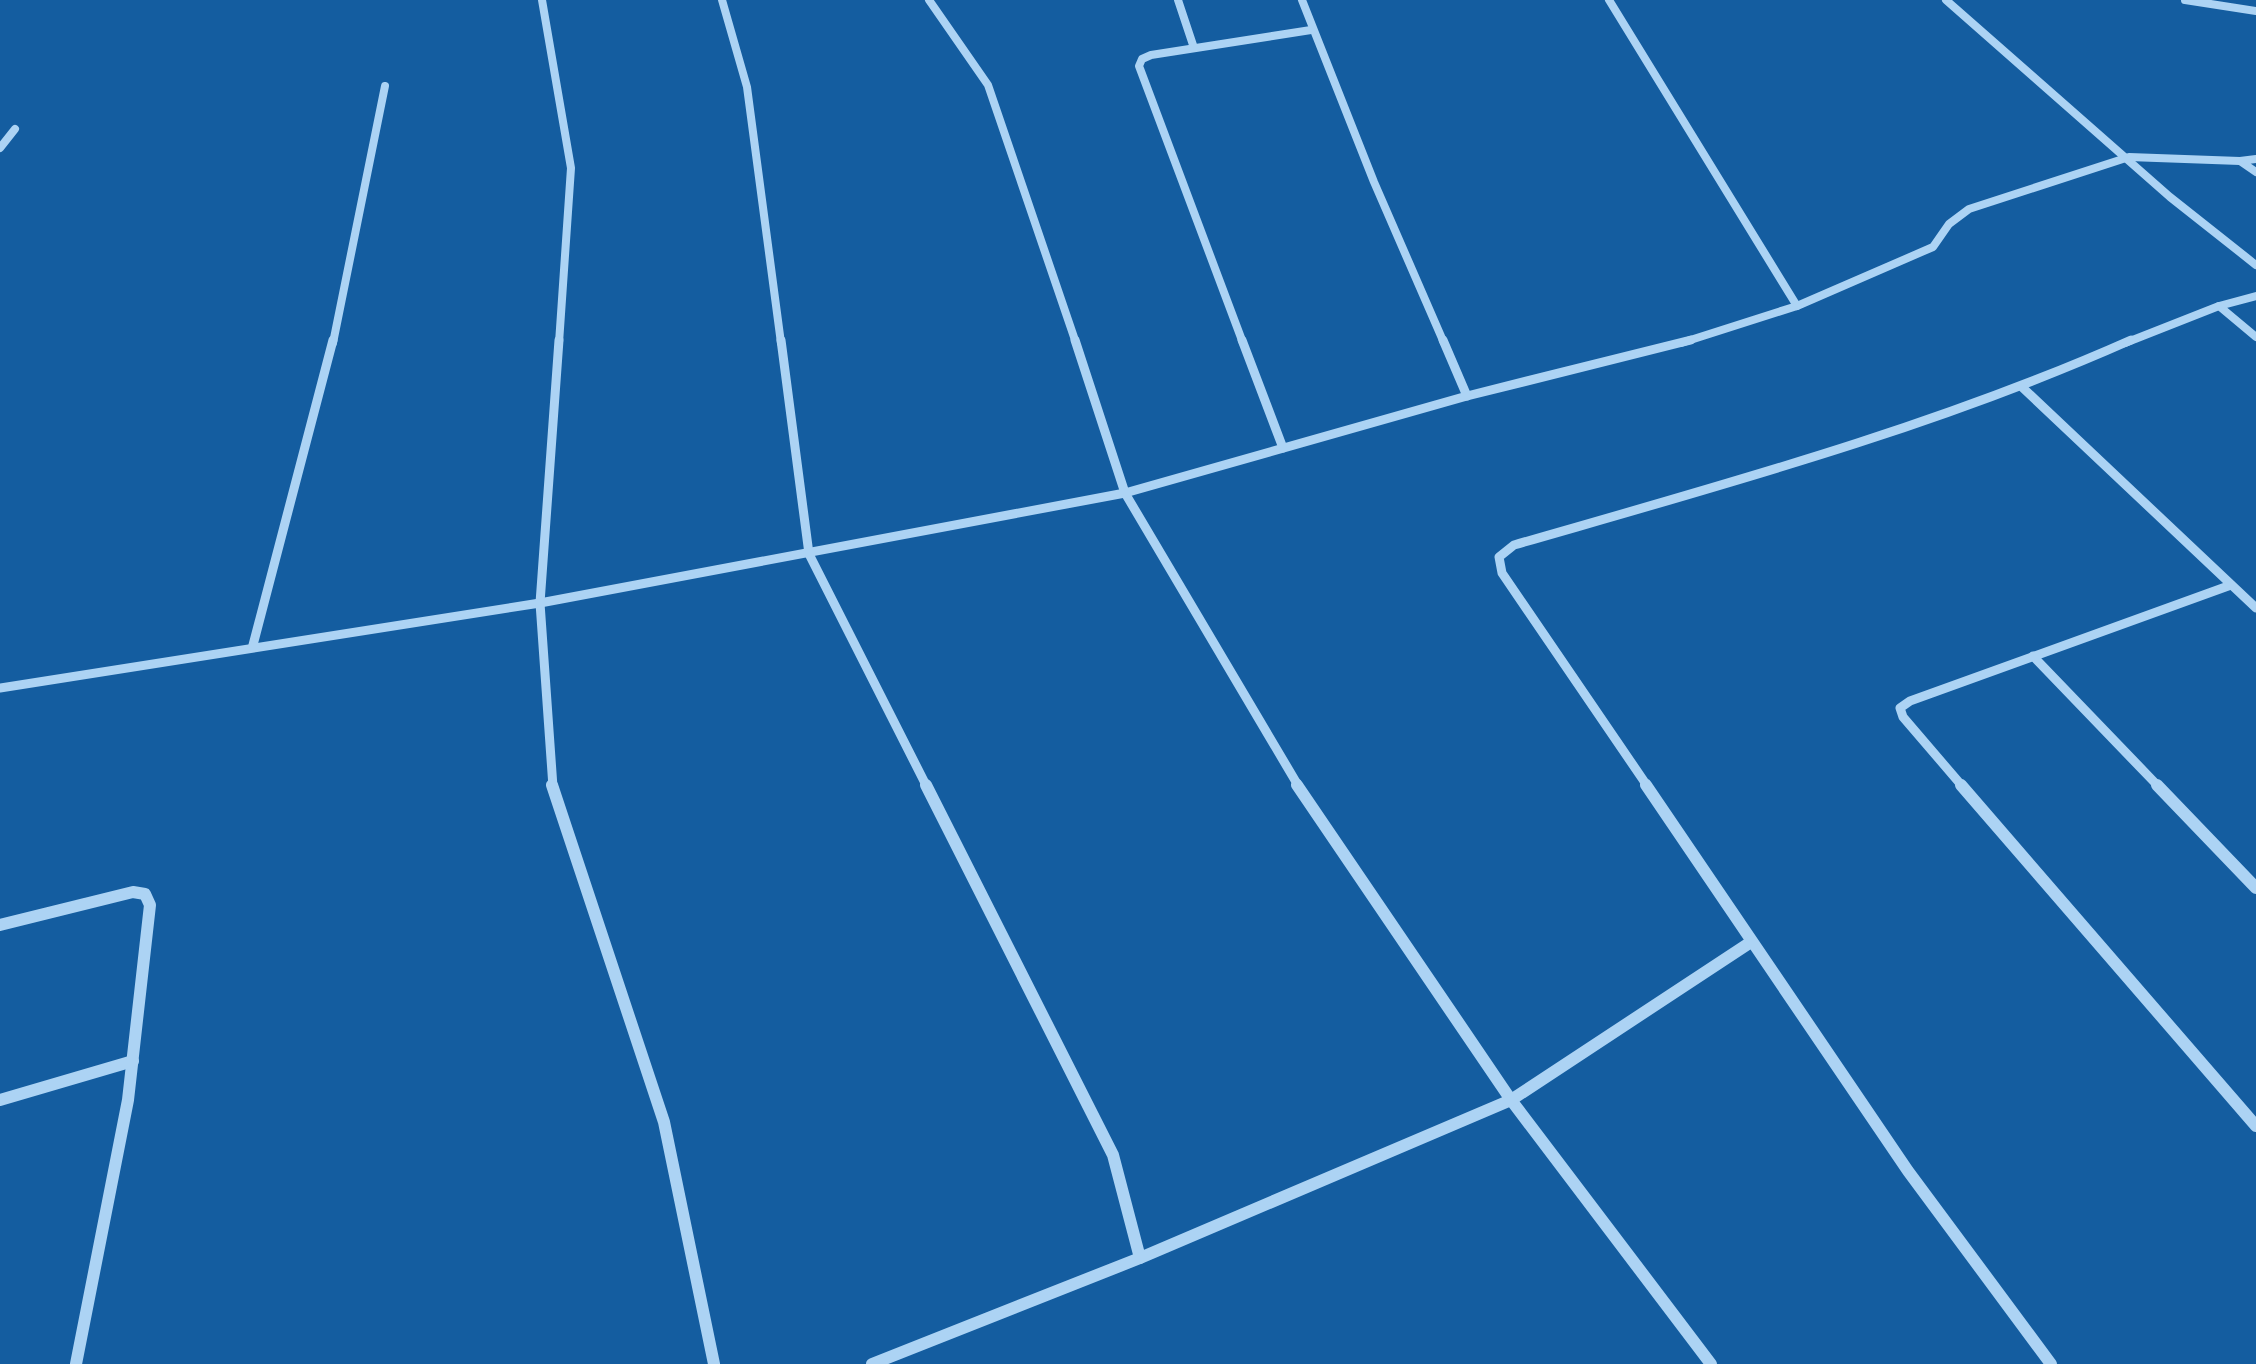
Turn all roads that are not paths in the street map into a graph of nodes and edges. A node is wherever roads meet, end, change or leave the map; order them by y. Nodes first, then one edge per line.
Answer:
1 (542, 0) edge
2 (722, 0) edge
3 (929, 0) edge
4 (1178, 0) edge
5 (1302, 0) edge
6 (1610, 0) edge
7 (1946, 0) edge
8 (2185, 0) edge
9 (2256, 11) edge
10 (1311, 30) junction
11 (1194, 48) junction
12 (384, 86) dead end
13 (15, 128) dead end
14 (0, 148) edge
15 (2129, 157) junction
16 (2256, 159) edge
17 (2240, 161) junction
18 (2256, 172) edge
19 (2256, 265) edge
20 (2256, 296) edge
21 (1798, 306) junction
22 (2219, 306) junction
23 (2256, 338) edge
24 (2023, 388) junction
25 (1467, 396) junction
26 (1282, 448) junction
27 (1125, 492) junction
28 (808, 554) junction
29 (2231, 585) junction
30 (540, 603) junction
31 (2256, 608) edge
32 (253, 645) junction
33 (2033, 656) junction
34 (0, 688) edge
35 (2256, 888) edge
36 (0, 925) edge
37 (1750, 942) junction
38 (133, 1061) junction
39 (0, 1100) edge
40 (1511, 1100) junction
41 (2256, 1126) edge
42 (1140, 1258) junction
43 (76, 1364) edge
44 (714, 1364) edge
45 (872, 1364) edge
46 (1711, 1364) edge
47 (2050, 1364) edge

1 - 30 street
2 - 28 street
3 - 27 street
4 - 11 street
5 - 10 street
6 - 21 street
7 - 15 street
8 - 9 street
10 - 11 street
10 - 25 street
11 - 26 street
12 - 32 street
13 - 14 street
15 - 17 street
15 - 19 street
15 - 21 street
16 - 17 street
17 - 18 street
20 - 22 street
21 - 25 street
22 - 23 street
22 - 24 street
24 - 29 street
24 - 37 street
25 - 26 street
26 - 27 street
27 - 28 street
27 - 40 street
28 - 30 street
28 - 42 street
29 - 31 street
29 - 33 street
30 - 32 street
30 - 44 street
32 - 34 street
33 - 35 street
33 - 41 street
36 - 38 street
37 - 40 street
37 - 47 street
38 - 39 street
38 - 43 street
40 - 42 street
40 - 46 street
42 - 45 street

